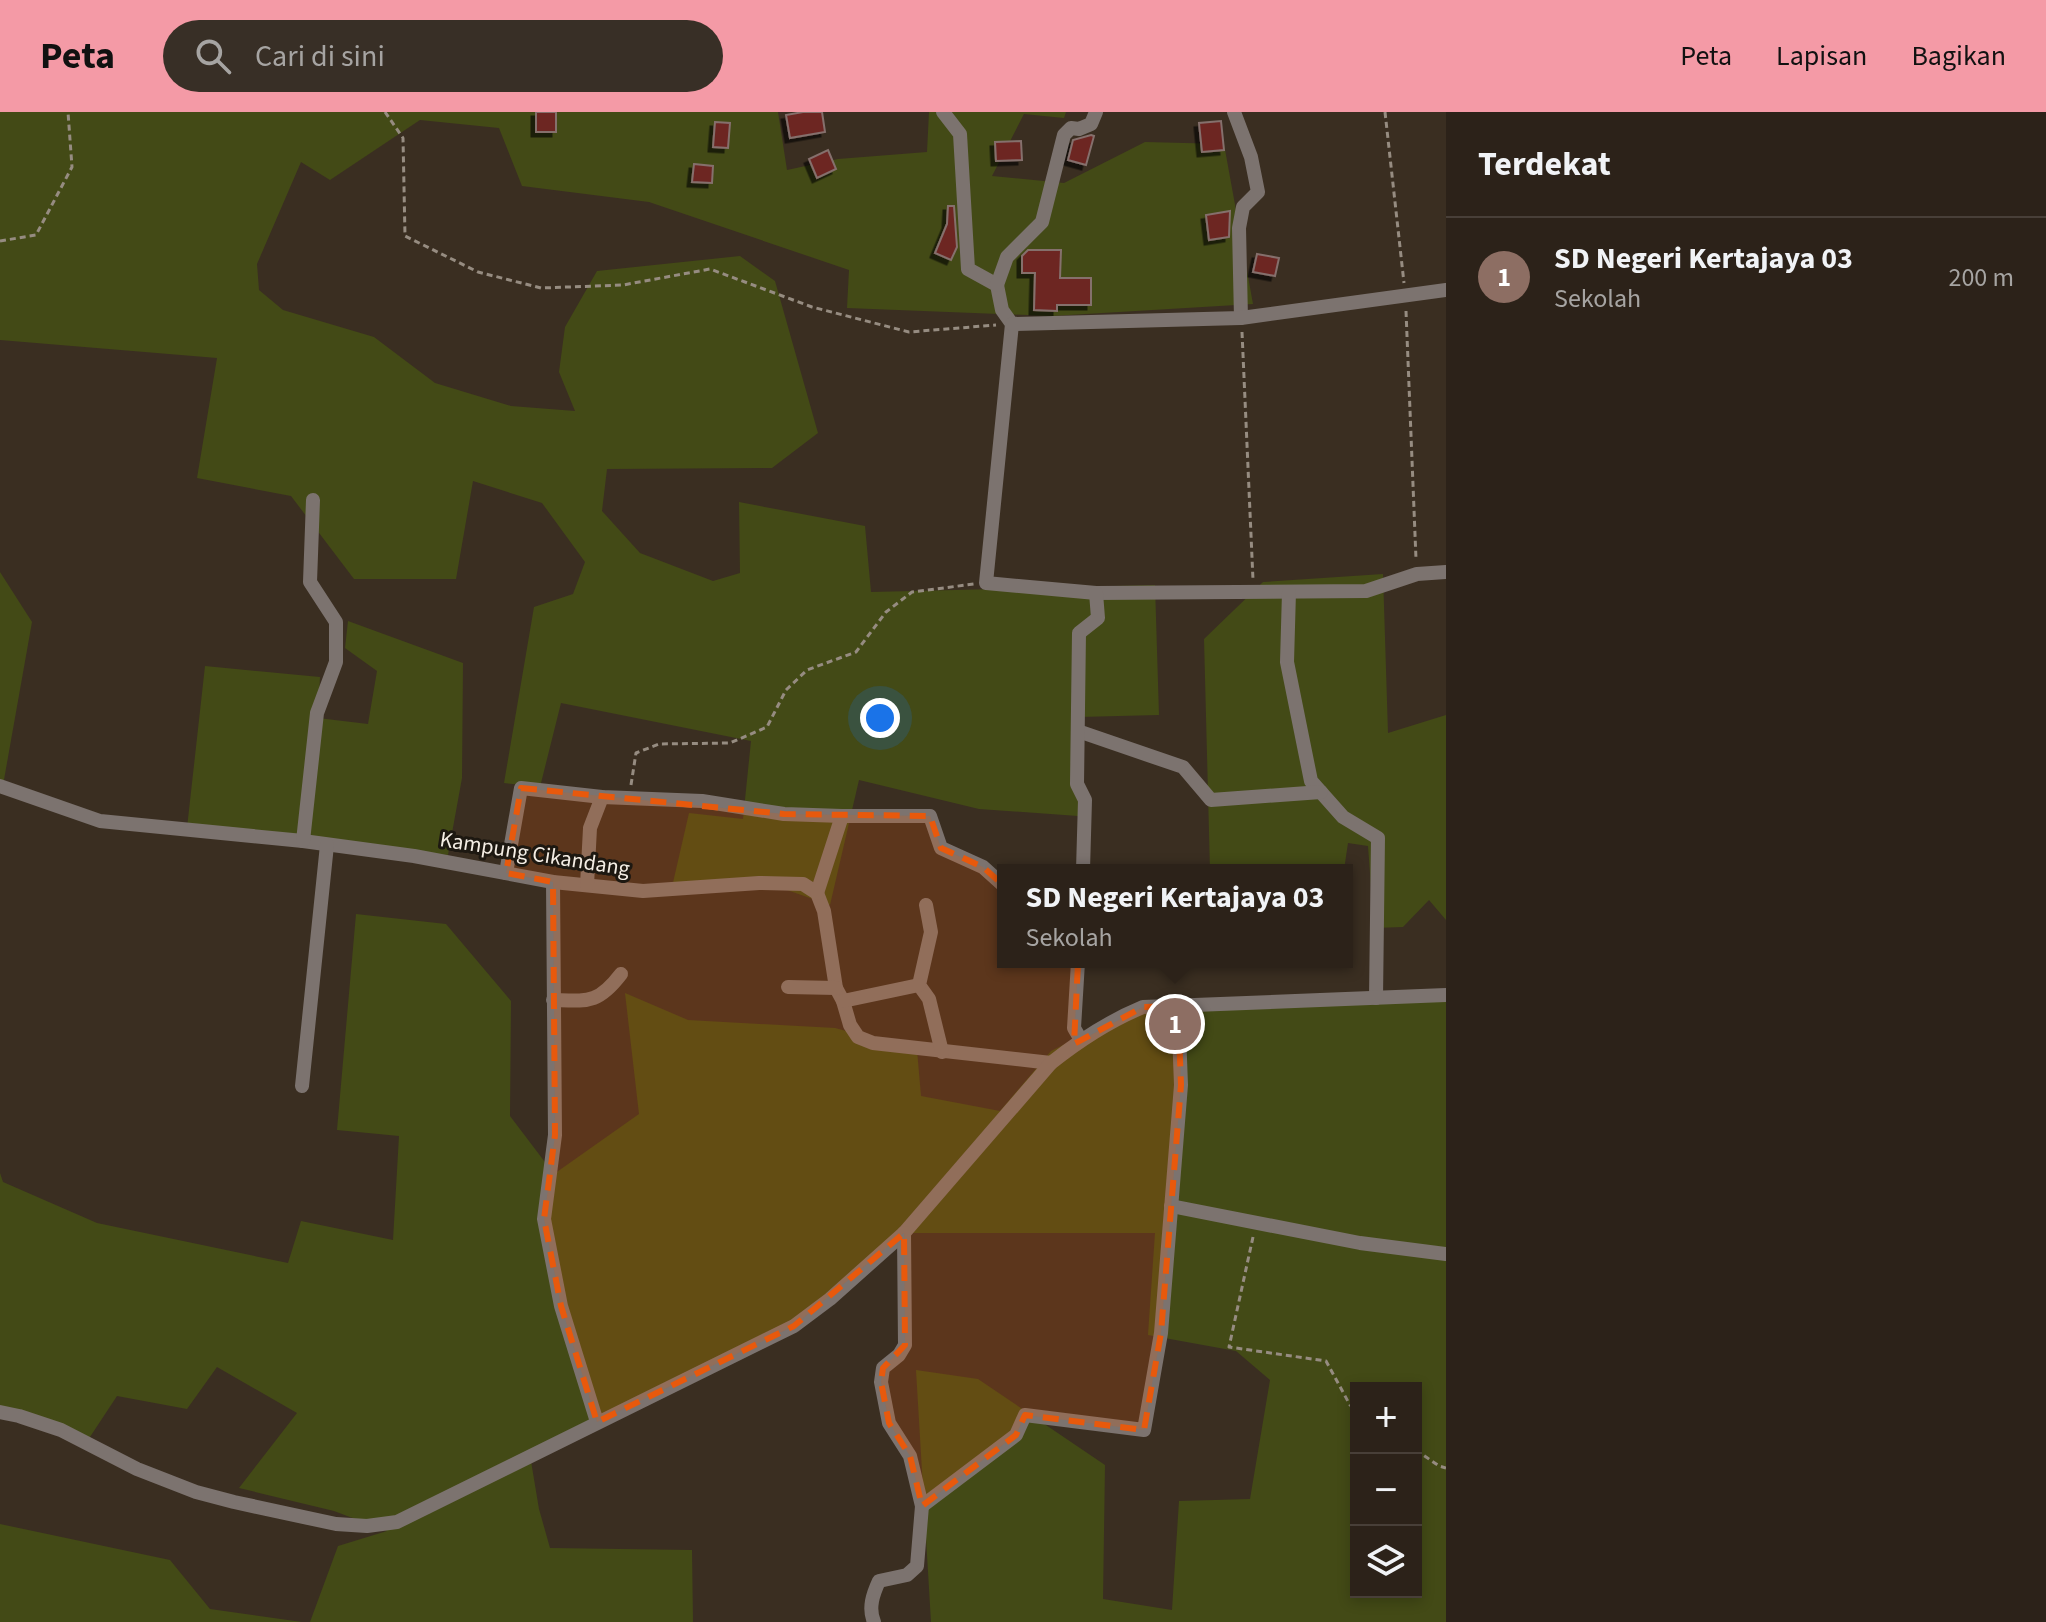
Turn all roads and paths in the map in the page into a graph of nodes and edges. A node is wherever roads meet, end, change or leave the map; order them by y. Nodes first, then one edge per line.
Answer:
1 (68, 112) edge
2 (385, 112) edge
3 (943, 112) edge
4 (1096, 112) edge
5 (1234, 112) edge
6 (1385, 112) edge
7 (0, 241) edge
8 (997, 285) junction
9 (1446, 290) edge
10 (1405, 295) junction
11 (1241, 318) junction
12 (1012, 324) junction
13 (313, 500) dead end
14 (1446, 572) edge
15 (1417, 574) junction
16 (986, 583) junction
17 (1254, 592) junction
18 (1289, 592) junction
19 (1096, 593) junction
20 (1078, 731) junction
21 (0, 786) edge
22 (1321, 792) junction
23 (602, 797) junction
24 (629, 798) junction
25 (842, 816) junction
26 (303, 841) junction
27 (327, 845) junction
28 (1083, 864) edge
29 (506, 873) junction
30 (997, 880) edge
31 (553, 882) junction
32 (587, 885) junction
33 (817, 893) junction
34 (926, 905) dead end
35 (1078, 968) edge
36 (621, 974) dead end
37 (919, 985) junction
38 (788, 987) dead end
39 (840, 994) junction
40 (1446, 995) edge
41 (1376, 998) junction
42 (553, 1000) junction
43 (1178, 1006) junction
44 (1081, 1040) junction
45 (942, 1052) junction
46 (1051, 1063) junction
47 (302, 1086) dead end
48 (1171, 1206) junction
49 (1256, 1223) junction
50 (904, 1233) junction
51 (1446, 1254) edge
52 (1350, 1405) edge
53 (0, 1412) edge
54 (597, 1422) junction
55 (1422, 1454) edge
56 (1446, 1468) edge
57 (922, 1506) junction
58 (874, 1622) edge

1 - 7 path
2 - 12 path
3 - 8 street
4 - 8 street
5 - 11 street
6 - 10 path
8 - 12 street
9 - 10 street
10 - 11 street
10 - 15 path
11 - 12 street
11 - 17 path
12 - 16 street
13 - 26 street
14 - 15 street
15 - 18 street
16 - 19 street
16 - 24 path
17 - 18 street
17 - 19 street
18 - 22 street
19 - 20 street
20 - 22 street
20 - 28 street
21 - 26 street, Kampung Cikandang
22 - 41 street
23 - 24 street
23 - 29 street
23 - 32 street
24 - 25 street
25 - 30 street
25 - 33 street
26 - 27 street, Kampung Cikandang
27 - 29 street, Kampung Cikandang
27 - 47 street
29 - 31 street, Kampung Cikandang
31 - 32 street, Kampung Cikandang
31 - 42 street
32 - 33 street, Kampung Cikandang
33 - 39 street
34 - 37 street
35 - 44 street
36 - 42 street
37 - 39 street
37 - 45 street
38 - 39 street
39 - 45 street
40 - 41 street
41 - 43 street
42 - 54 street
43 - 44 street
43 - 48 street
44 - 46 street
45 - 46 street
46 - 50 street
48 - 49 street
48 - 57 street
49 - 51 street
49 - 52 path
50 - 54 street
50 - 57 street
53 - 54 street
55 - 56 path
57 - 58 street

